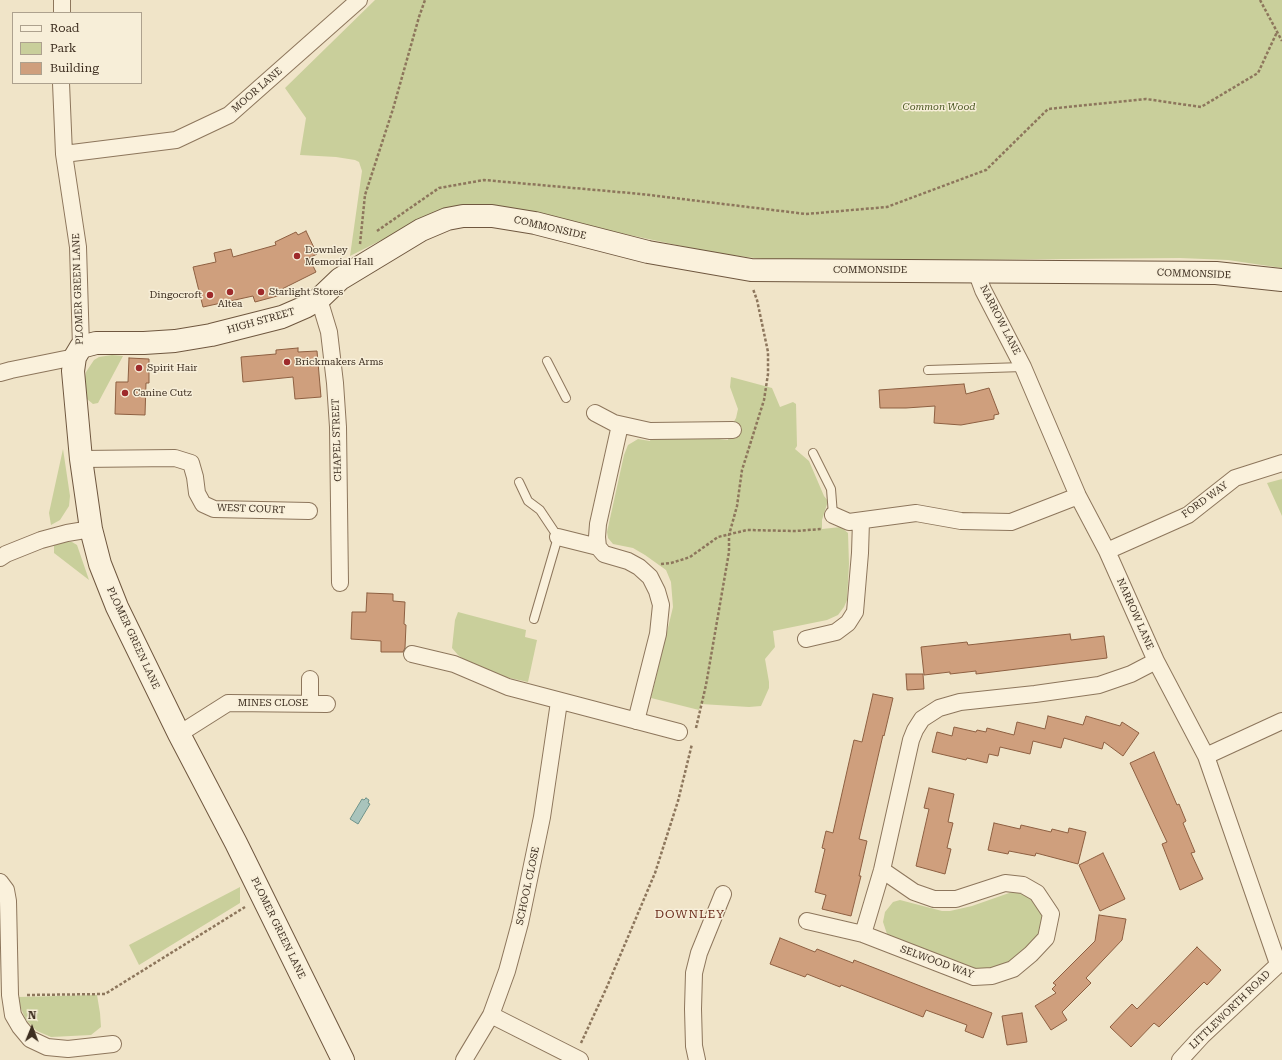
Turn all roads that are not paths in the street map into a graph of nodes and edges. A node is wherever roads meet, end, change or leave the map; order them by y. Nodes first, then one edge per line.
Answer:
1 (62, 0) edge
2 (359, 0) edge
3 (62, 12) edge
4 (61, 84) edge
5 (64, 154) junction
6 (463, 216) joint
7 (976, 271) junction
8 (1282, 280) edge
9 (319, 300) junction
10 (78, 352) junction
11 (547, 362) dead end
12 (1023, 367) junction
13 (928, 370) dead end
14 (0, 373) edge
15 (566, 398) dead end
16 (593, 412) dead end
17 (620, 425) junction
18 (733, 430) dead end
19 (813, 453) dead end
20 (81, 460) junction
21 (1282, 463) edge
22 (519, 482) dead end
23 (1078, 496) junction
24 (309, 511) dead end
25 (833, 515) joint
26 (855, 521) junction
27 (91, 529) junction
28 (558, 537) junction
29 (598, 547) junction
30 (1107, 551) junction
31 (0, 558) edge
32 (340, 583) dead end
33 (534, 619) dead end
34 (806, 639) dead end
35 (412, 654) dead end
36 (1156, 661) junction
37 (310, 679) dead end
38 (559, 702) junction
39 (310, 703) junction
40 (327, 704) dead end
41 (636, 721) junction
42 (1282, 721) edge
43 (179, 734) junction
44 (689, 734) road end
45 (1206, 756) junction
46 (882, 870) junction
47 (0, 882) edge
48 (723, 894) dead end
49 (807, 921) dead end
50 (863, 934) junction
51 (4, 953) edge
52 (1280, 962) edge
53 (491, 1015) junction
54 (113, 1044) dead end
55 (693, 1057) edge
56 (577, 1058) edge
57 (343, 1060) edge
58 (464, 1060) edge
59 (1180, 1060) edge

1 - 3 street
2 - 5 street, MOOR LANE
4 - 5 street, PLOMER GREEN LANE
5 - 10 street, PLOMER GREEN LANE
6 - 7 street, COMMONSIDE
6 - 9 street, HIGH STREET
7 - 8 street, COMMONSIDE
7 - 12 street, NARROW LANE
9 - 10 street, HIGH STREET
9 - 32 street, CHAPEL STREET
10 - 14 street
10 - 20 street, PLOMER GREEN LANE
11 - 15 lane
12 - 13 lane
12 - 23 street, NARROW LANE
16 - 17 street
17 - 18 street
17 - 29 street
19 - 25 lane
20 - 24 street, WEST COURT
20 - 27 street, PLOMER GREEN LANE
21 - 30 street, FORD WAY
22 - 28 lane
23 - 26 street
23 - 30 street, NARROW LANE
25 - 26 street
26 - 34 street
27 - 31 street
27 - 43 street, PLOMER GREEN LANE
28 - 29 street
28 - 33 lane
29 - 41 street
30 - 36 street, NARROW LANE
35 - 38 street
36 - 45 street, NARROW LANE
36 - 46 street
37 - 39 street
38 - 41 street
38 - 53 street, SCHOOL CLOSE
39 - 40 street, MINES CLOSE
39 - 43 street, MINES CLOSE
41 - 44 street
42 - 45 street
43 - 57 street, PLOMER GREEN LANE
45 - 52 street, NARROW LANE
46 - 50 street
46 - 50 street, SELWOOD WAY
47 - 51 street
48 - 55 street
49 - 50 street, SELWOOD WAY
51 - 54 street
52 - 59 street, LITTLEWORTH ROAD
53 - 56 street
53 - 58 street, SCHOOL CLOSE

